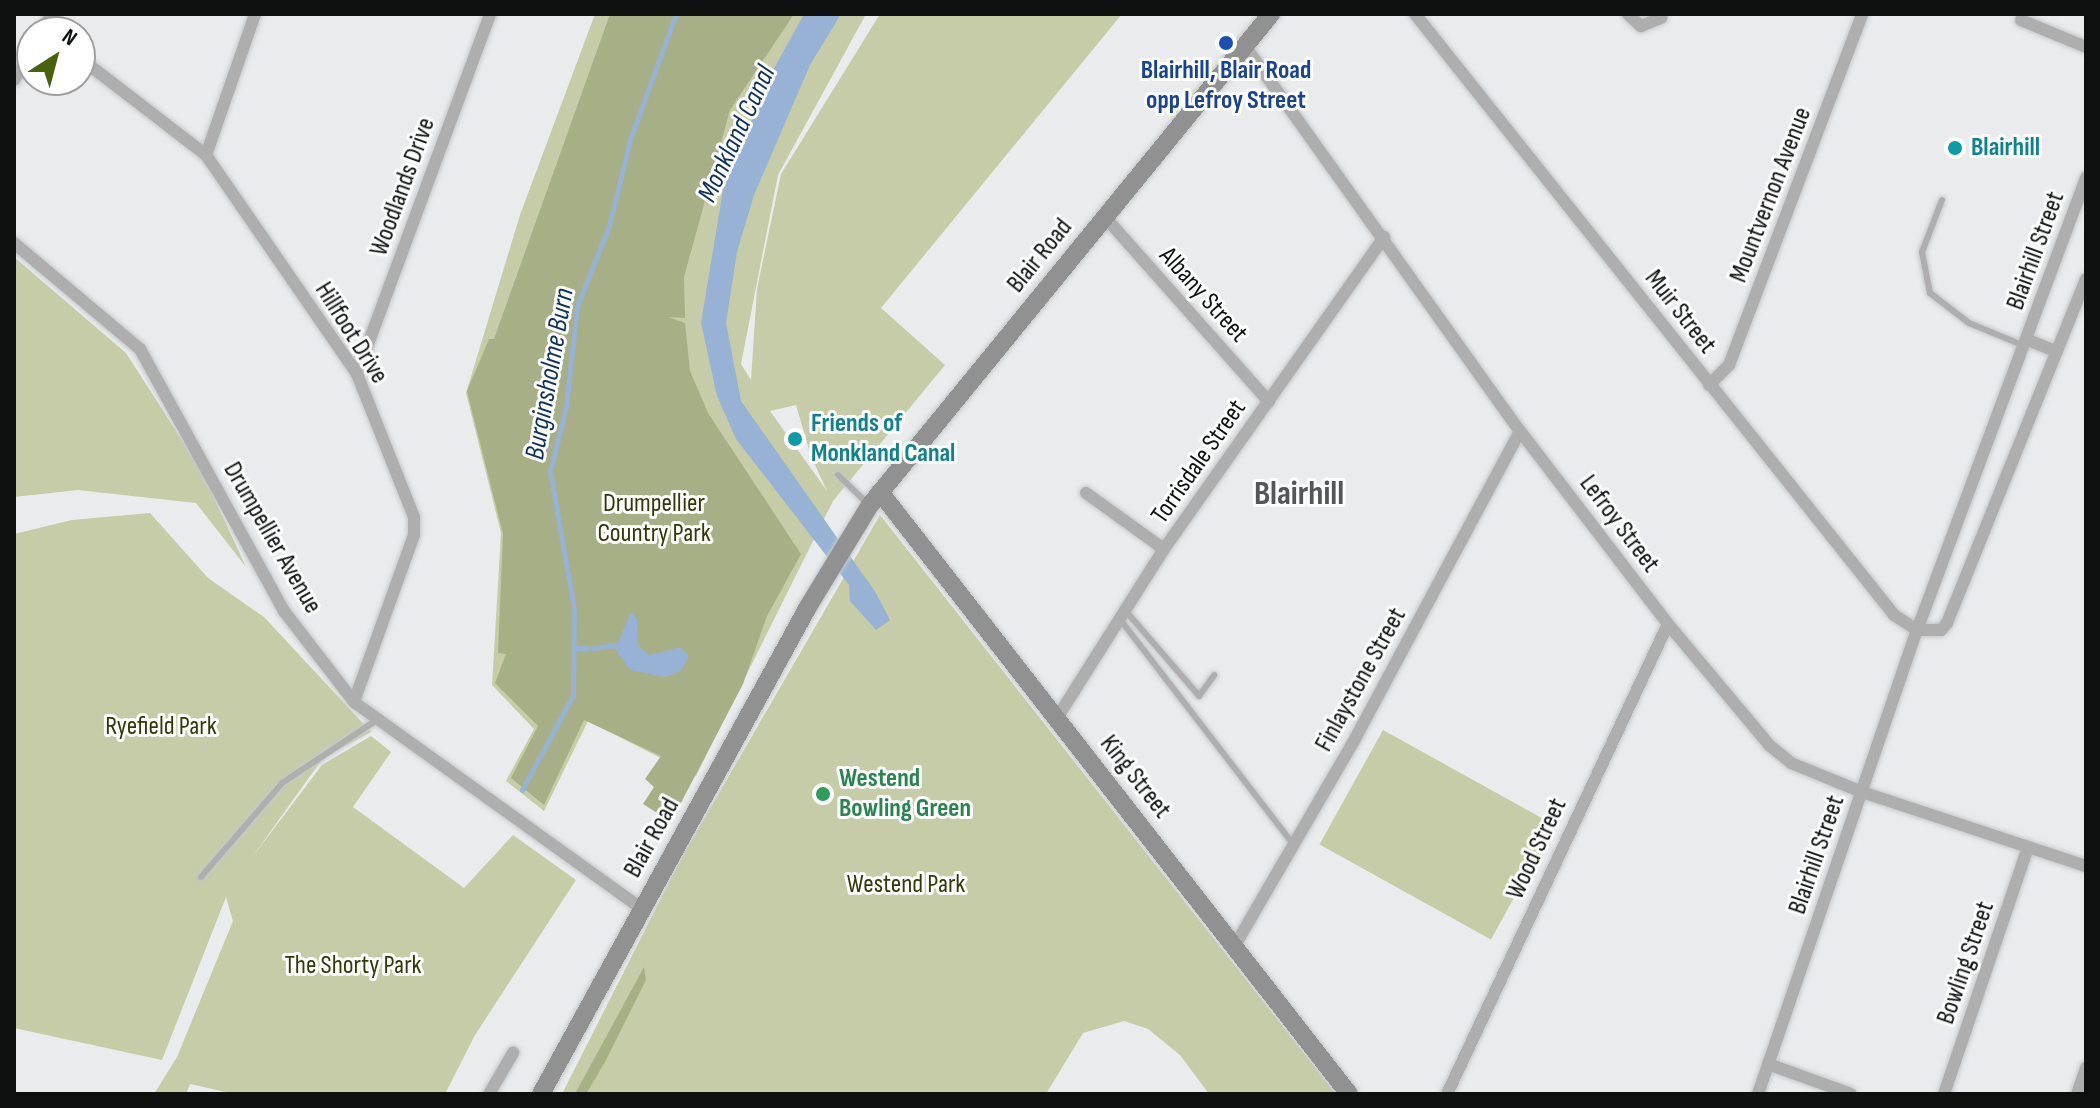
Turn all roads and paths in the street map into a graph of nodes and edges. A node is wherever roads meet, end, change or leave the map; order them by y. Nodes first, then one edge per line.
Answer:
1 (255, 14) edge
2 (490, 14) edge
3 (1271, 14) edge
4 (1415, 14) edge
5 (1628, 14) edge
6 (1862, 14) edge
7 (1661, 18) dead end
8 (2021, 20) dead end
9 (1245, 46) junction
10 (2086, 47) edge
11 (96, 70) edge
12 (206, 155) junction
13 (2086, 177) edge
14 (1942, 200) dead end
15 (1105, 217) junction
16 (1384, 237) junction
17 (14, 243) edge
18 (2086, 279) edge
19 (2027, 343) junction
20 (2057, 352) junction
21 (357, 374) junction
22 (1709, 385) junction
23 (1269, 402) junction
24 (1520, 431) junction
25 (838, 475) dead end
26 (1086, 493) dead end
27 (875, 499) junction
28 (1164, 549) junction
29 (1122, 614) junction
30 (1668, 624) junction
31 (1917, 630) junction
32 (1214, 675) dead end
33 (354, 702) junction
34 (1057, 718) junction
35 (377, 720) junction
36 (1862, 792) junction
37 (1294, 845) junction
38 (2028, 847) junction
39 (2086, 866) edge
40 (201, 877) dead end
41 (642, 909) junction
42 (1234, 947) junction
43 (513, 1053) dead end
44 (1768, 1064) junction
45 (2086, 1068) edge
46 (489, 1094) edge
47 (541, 1094) edge
48 (1349, 1094) edge
49 (1447, 1094) edge
50 (1758, 1094) edge
51 (1851, 1094) edge
52 (1944, 1094) edge
53 (2077, 1094) edge

1 - 12 street
2 - 21 street, Woodlands Drive
3 - 9 street, Blair Road
4 - 22 street, Muir Street
5 - 7 street
6 - 22 street, Mountvernon Avenue
8 - 10 street
9 - 15 street, Blair Road
9 - 16 street, Lefroy Street
11 - 12 street, Hillfoot Drive
12 - 21 street, Hillfoot Drive
13 - 19 street, Blairhill Street
14 - 19 lane
15 - 23 street, Albany Street
15 - 27 street, Blair Road
16 - 23 street, Torrisdale Street
16 - 24 street, Lefroy Street
17 - 33 street, Drumpellier Avenue
18 - 20 street
19 - 20 street, Blairhill Street
19 - 31 street, Blairhill Street
20 - 31 street
21 - 33 street, Hillfoot Drive
22 - 31 street, Muir Street
23 - 28 street, Torrisdale Street
24 - 30 street, Lefroy Street
24 - 37 street, Finlaystone Street
25 - 27 lane
26 - 28 street
27 - 34 street, King Street
27 - 41 street, Blair Road
28 - 29 street, Torrisdale Street
29 - 32 lane
29 - 34 street, Torrisdale Street
29 - 37 lane
30 - 36 street, Lefroy Street
30 - 49 street, Wood Street
31 - 36 street, Blairhill Street
33 - 35 street, Drumpellier Avenue
34 - 42 street, King Street
35 - 40 lane
35 - 41 street, Drumpellier Avenue
36 - 38 street, Lefroy Street
36 - 44 street, Blairhill Street
37 - 42 street, Finlaystone Street
38 - 39 street, Lefroy Street
38 - 52 street, Bowling Street
41 - 47 street, Blair Road
42 - 48 street, King Street
43 - 46 street
44 - 50 street, Blairhill Street
44 - 51 street
45 - 53 street

